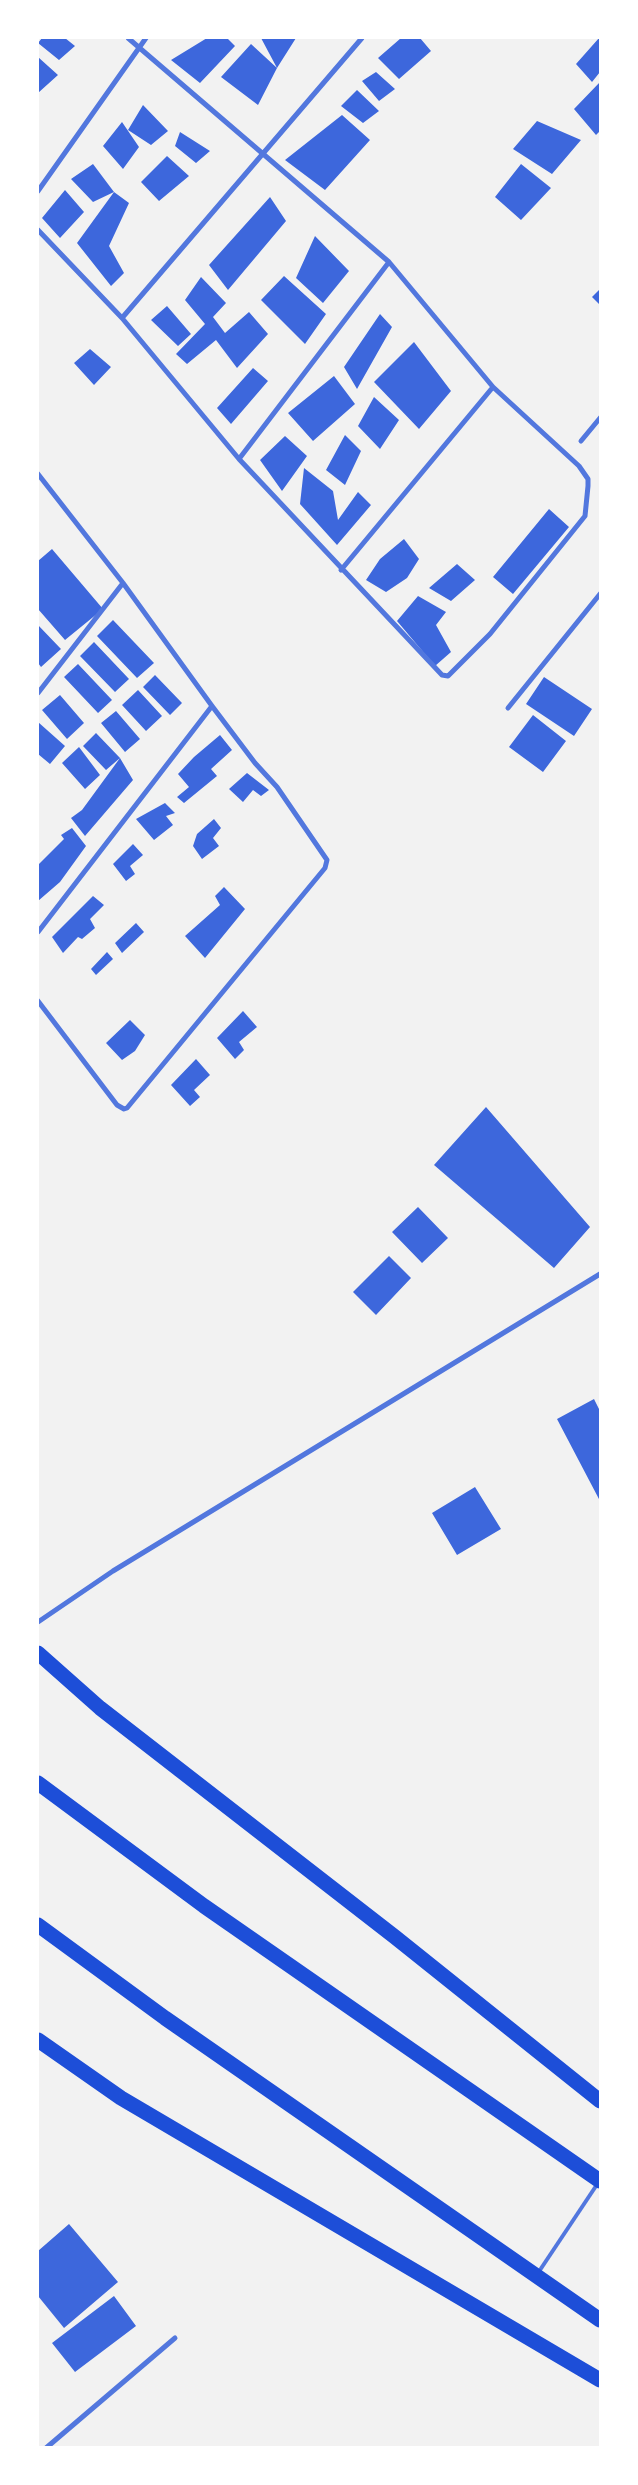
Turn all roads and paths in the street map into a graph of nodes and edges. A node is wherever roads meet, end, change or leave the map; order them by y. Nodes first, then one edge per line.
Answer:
1 (128, 38) edge
2 (146, 38) edge
3 (362, 38) edge
4 (139, 46) junction
5 (264, 152) junction
6 (38, 191) edge
7 (38, 230) edge
8 (389, 262) junction
9 (122, 318) junction
10 (493, 386) junction
11 (600, 418) edge
12 (581, 441) dead end
13 (239, 459) junction
14 (38, 474) edge
15 (341, 570) junction
16 (123, 583) junction
17 (600, 594) edge
18 (38, 693) edge
19 (212, 706) junction
20 (508, 708) dead end
21 (38, 932) edge
22 (38, 1001) edge
23 (600, 1274) edge
24 (38, 1622) edge
25 (38, 1653) edge
26 (38, 1783) edge
27 (38, 1925) edge
28 (38, 2040) edge
29 (600, 2101) edge
30 (600, 2181) edge
31 (536, 2275) junction
32 (600, 2320) edge
33 (175, 2338) dead end
34 (600, 2380) edge
35 (46, 2448) edge

1 - 4 street
2 - 4 street
3 - 5 street
4 - 5 street
4 - 6 street
5 - 8 street
5 - 9 street
7 - 9 street
8 - 10 street
8 - 13 street
9 - 13 street
10 - 15 street
10 - 15 street
11 - 12 street
13 - 15 street
14 - 16 street
16 - 18 street
16 - 19 street
17 - 20 street
19 - 21 street
19 - 22 street
23 - 24 street
25 - 29 highway
26 - 30 highway
27 - 31 highway
28 - 34 highway
30 - 31 lane
31 - 32 highway
33 - 35 street

